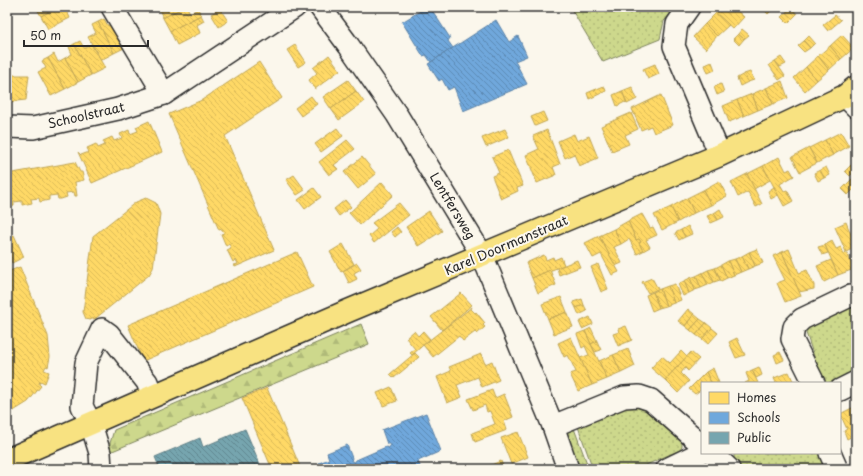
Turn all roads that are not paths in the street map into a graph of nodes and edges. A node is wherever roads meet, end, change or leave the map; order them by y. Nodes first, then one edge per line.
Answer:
1 (112, 7) edge
2 (295, 7) edge
3 (320, 7) edge
4 (689, 7) edge
5 (164, 94) junction
6 (852, 97) edge
7 (7, 127) edge
8 (720, 155) junction
9 (482, 255) junction
10 (856, 297) edge
11 (814, 382) edge
12 (856, 382) edge
13 (841, 390) edge
14 (152, 395) junction
15 (92, 424) junction
16 (553, 426) junction
17 (701, 443) edge
18 (701, 452) edge
19 (713, 454) edge
20 (830, 454) edge
21 (7, 460) edge
22 (101, 469) edge
23 (568, 469) edge
24 (667, 469) edge
25 (729, 469) edge
26 (837, 469) edge

1 - 5 street
2 - 5 street, Schoolstraat
3 - 9 street, Lentfersweg
4 - 8 street
5 - 7 street, Schoolstraat
6 - 8 main road, Karel Doormanstraat
8 - 9 main road, Karel Doormanstraat
9 - 14 main road, Karel Doormanstraat
9 - 16 street, Lentfersweg
10 - 11 street
12 - 13 street
14 - 15 main road, Karel Doormanstraat
14 - 15 street
15 - 21 main road, Karel Doormanstraat
15 - 22 street
16 - 17 street
16 - 23 street, Lentfersweg
18 - 24 street
19 - 25 street
20 - 26 street

